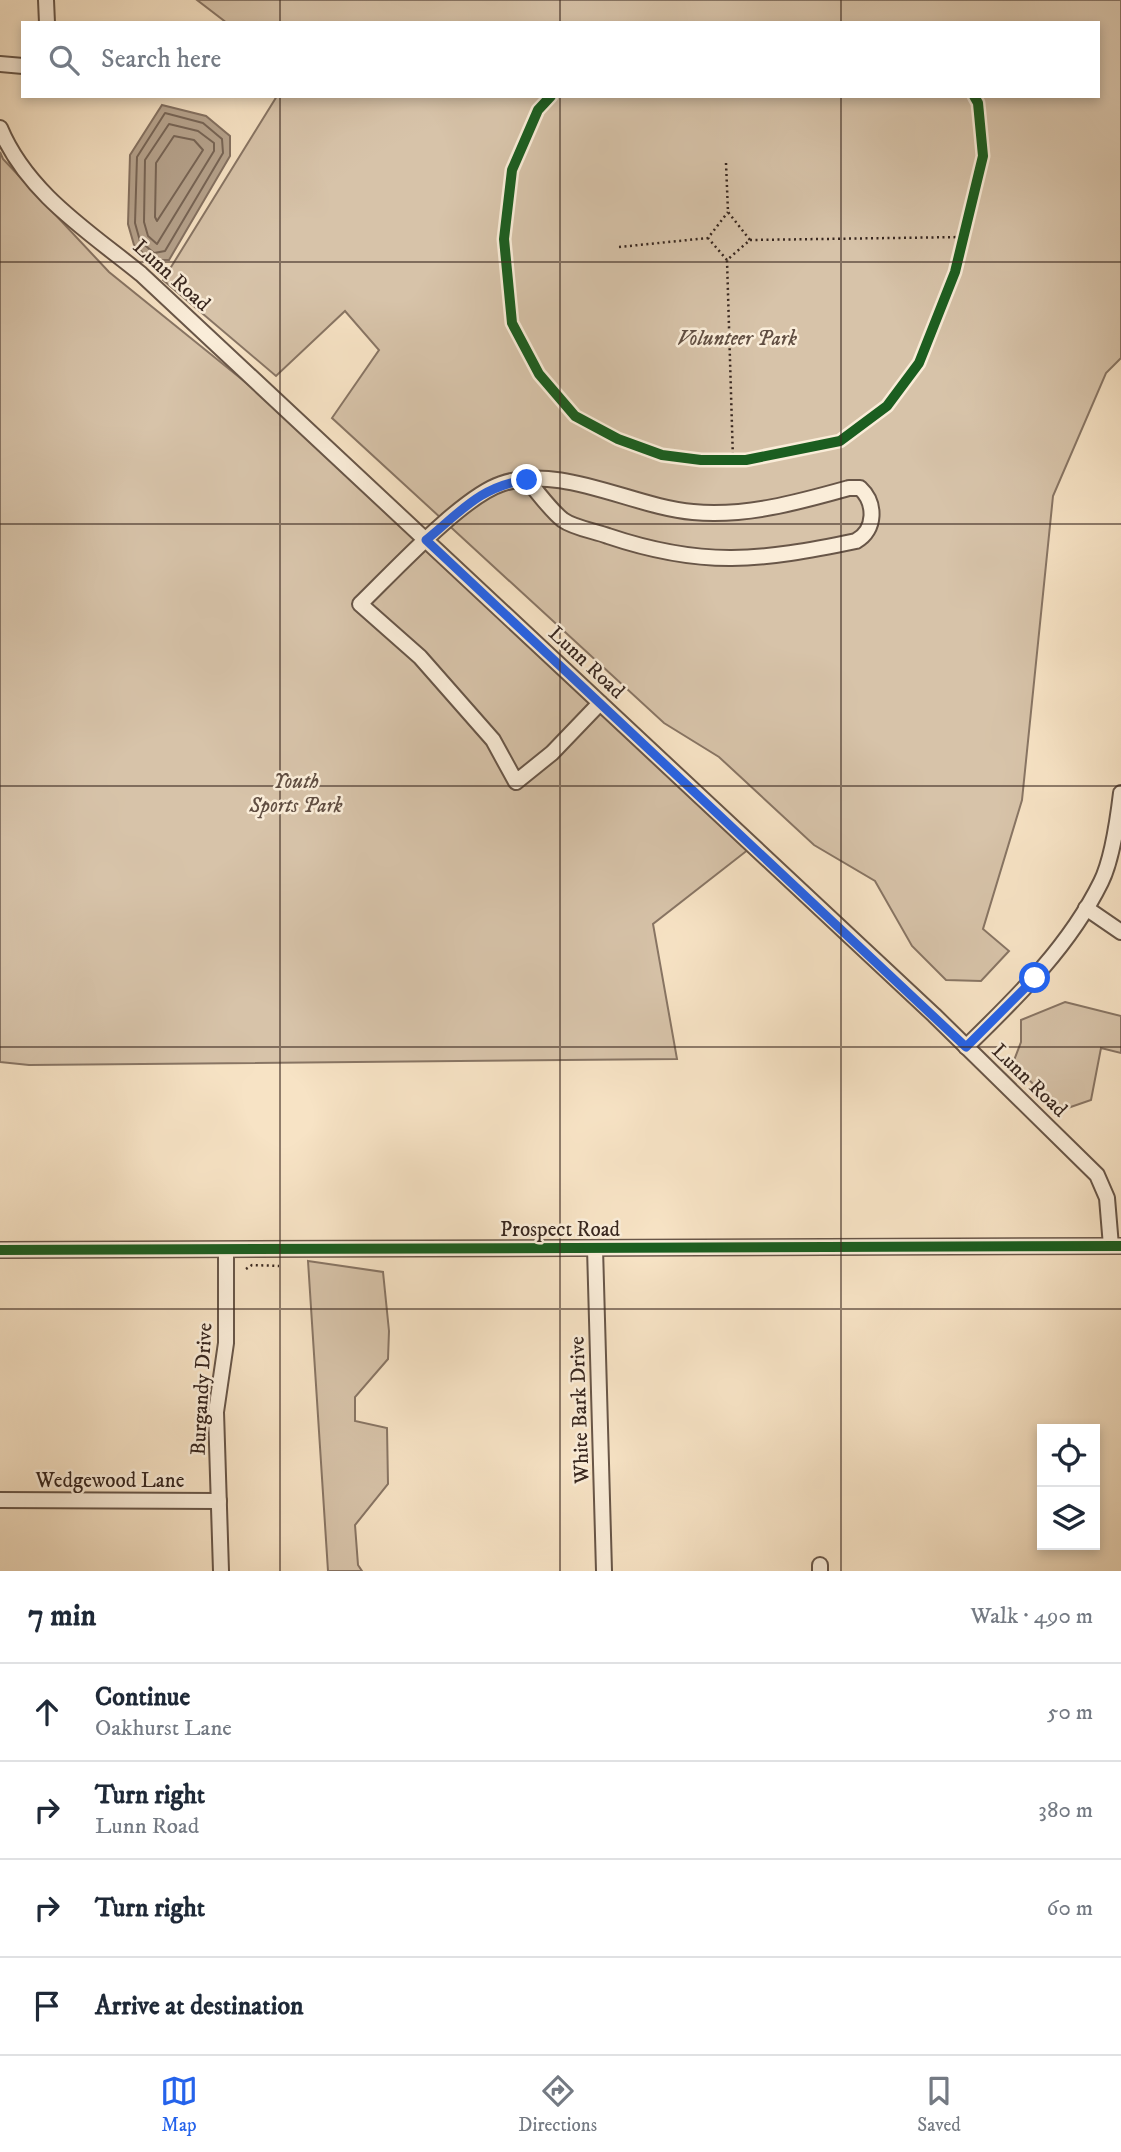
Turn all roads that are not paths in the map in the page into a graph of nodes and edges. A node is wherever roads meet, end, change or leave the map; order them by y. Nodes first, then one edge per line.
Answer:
1 (46, 0) edge
2 (47, 21) edge
3 (0, 64) edge
4 (21, 66) edge
5 (0, 128) edge
6 (527, 480) junction
7 (426, 540) junction
8 (600, 703) junction
9 (1121, 793) edge
10 (1086, 908) junction
11 (1121, 932) edge
12 (966, 1047) junction
13 (1116, 1246) edge
14 (595, 1248) junction
15 (0, 1250) edge
16 (226, 1251) junction
17 (0, 1500) edge
18 (219, 1501) junction
19 (221, 1571) edge
20 (604, 1571) edge

1 - 2 street
3 - 4 street
5 - 7 street, Lunn Road
6 - 6 street
6 - 7 street
7 - 8 street, Lunn Road
7 - 8 street
8 - 12 street, Lunn Road
9 - 10 street
10 - 11 street
10 - 12 street
12 - 13 street, Lunn Road
13 - 14 street, Prospect Road
14 - 16 street, Prospect Road
14 - 20 street, White Bark Drive
15 - 16 street, Prospect Road
16 - 18 street, Burgandy Drive
17 - 18 street, Wedgewood Lane
18 - 19 street, Burgandy Drive

